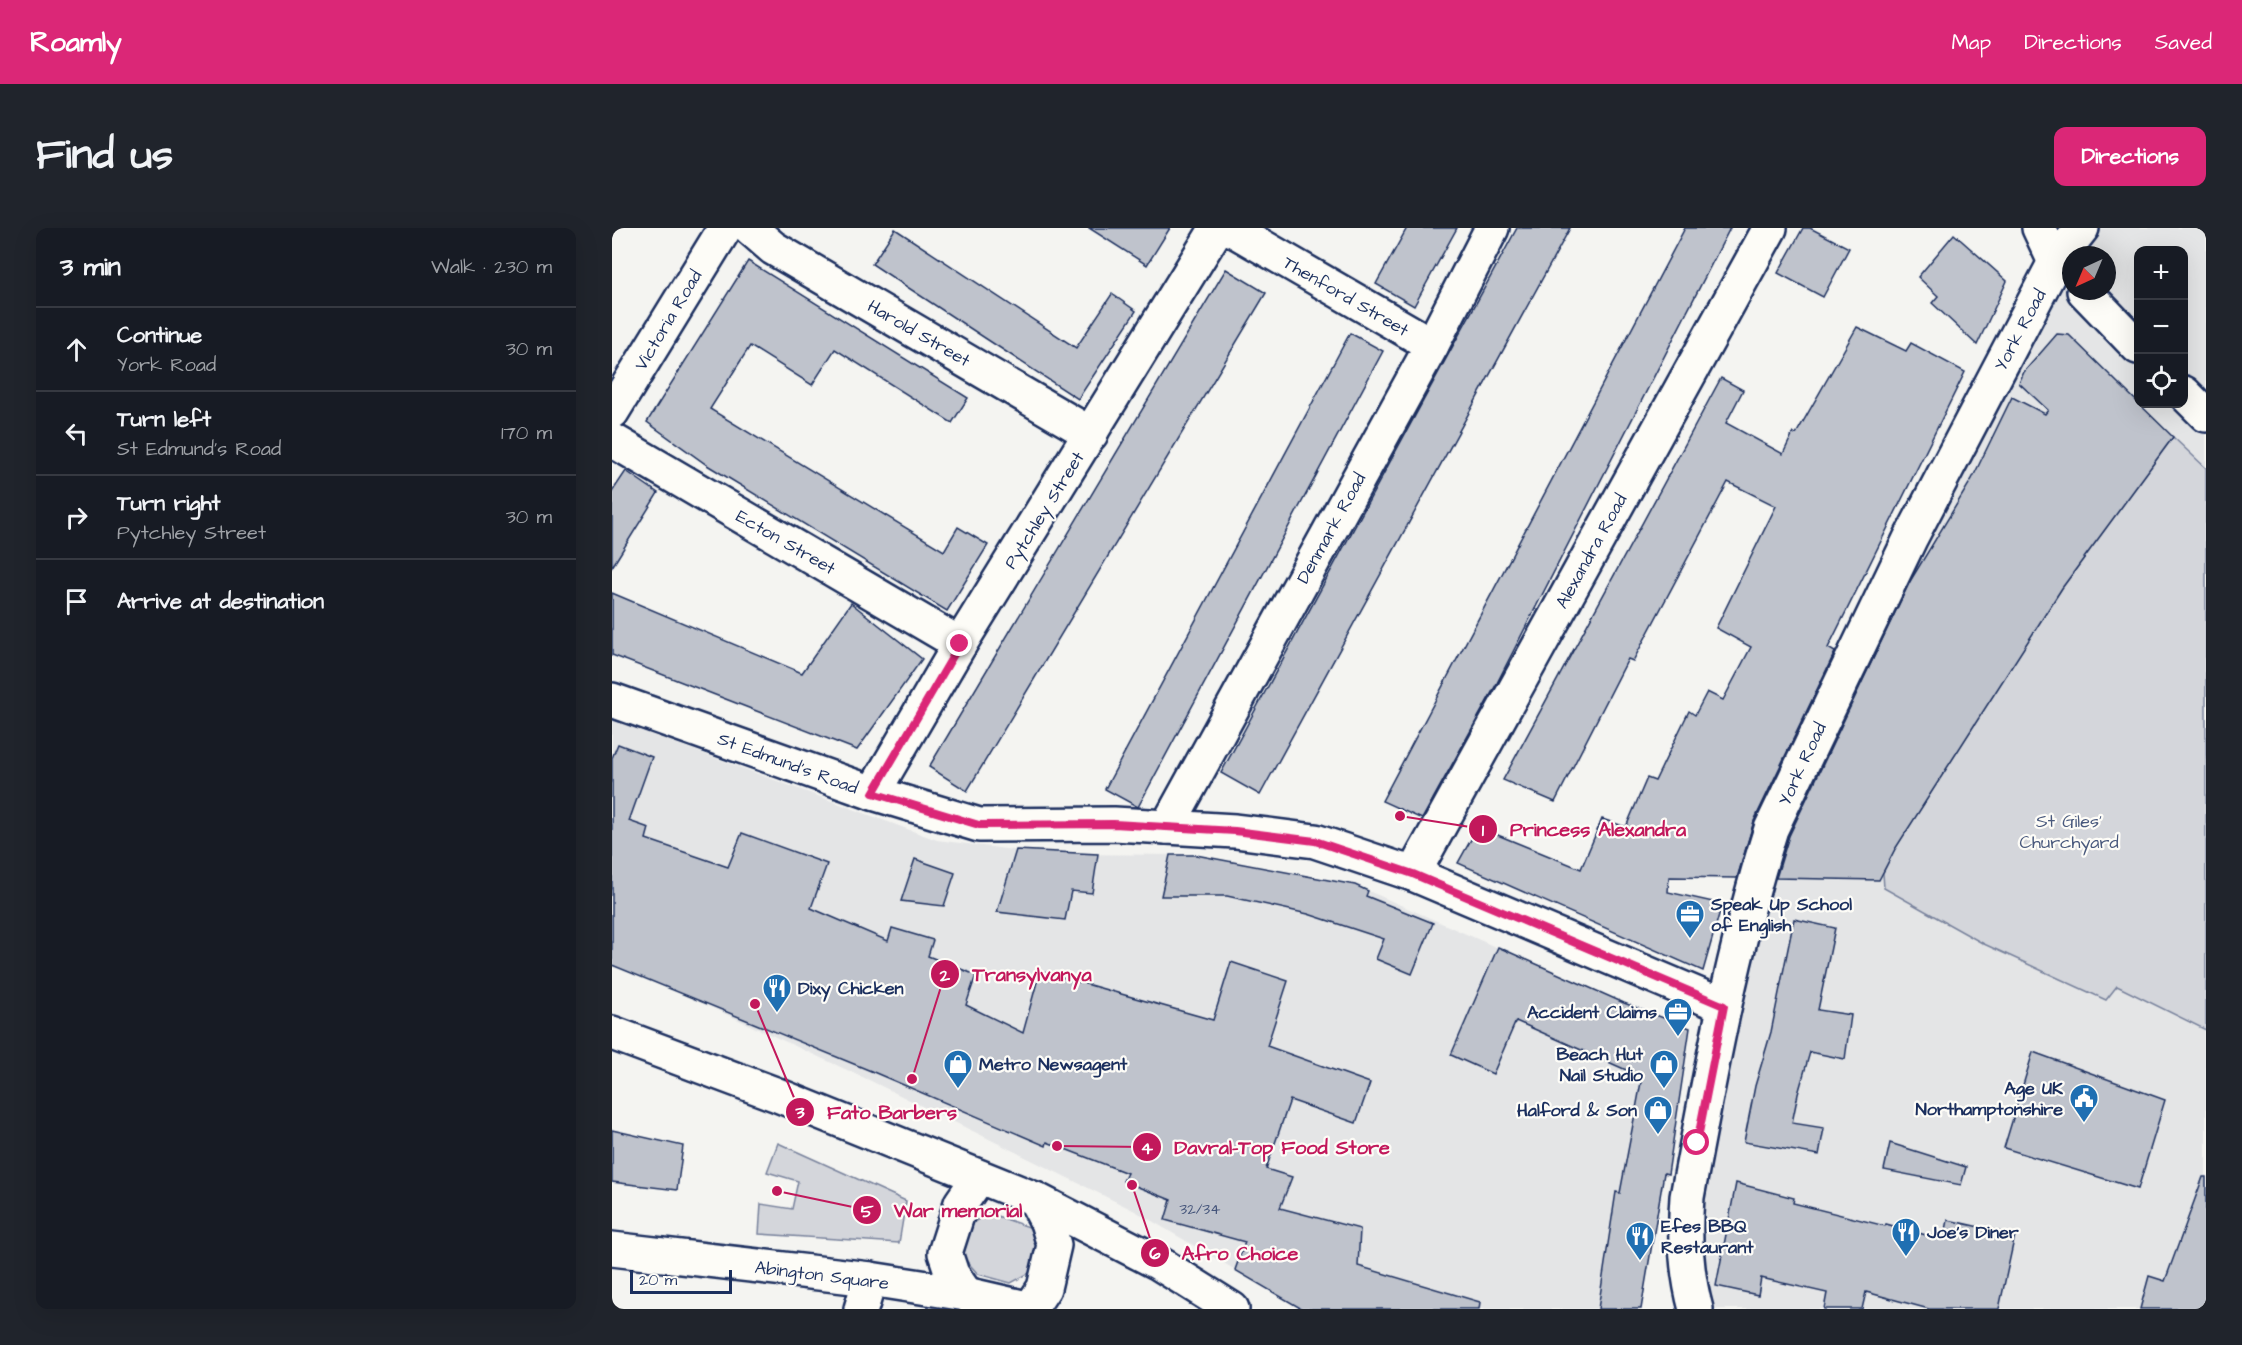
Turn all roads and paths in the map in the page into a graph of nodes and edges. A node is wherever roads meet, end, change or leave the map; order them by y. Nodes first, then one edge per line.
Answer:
1 (725, 228) edge
2 (750, 228) edge
3 (1217, 228) edge
4 (1230, 228) edge
5 (1492, 228) edge
6 (1770, 228) edge
7 (2039, 228) edge
8 (2082, 228) edge
9 (2074, 246) edge
10 (2062, 268) edge
11 (2062, 272) edge
12 (2093, 300) edge
13 (2134, 342) edge
14 (1432, 345) junction
15 (2188, 397) edge
16 (612, 412) edge
17 (2206, 415) edge
18 (1091, 434) junction
19 (612, 440) edge
20 (960, 644) junction
21 (612, 700) edge
22 (873, 793) junction
23 (1167, 827) junction
24 (1413, 874) junction
25 (1724, 1006) junction
26 (612, 1033) edge
27 (980, 1176) junction
28 (1035, 1199) junction
29 (612, 1249) edge
30 (866, 1294) edge
31 (966, 1294) junction
32 (1691, 1303) edge
33 (1030, 1309) edge
34 (1232, 1309) edge

1 - 16 street, Victoria Road
2 - 18 street, Harold Street
3 - 18 street, Pytchley Street
4 - 14 street, Thenford Street
5 - 14 street, Denmark Road
6 - 24 street, Alexandra Road
7 - 10 street
8 - 9 street, York Road
11 - 25 street, York Road
12 - 13 street
14 - 23 street, Denmark Road
15 - 17 street
18 - 20 street, Pytchley Street
19 - 20 street, Ecton Street
20 - 22 street, Pytchley Street
21 - 22 street, St Edmund's Road
22 - 23 street, St Edmund's Road
23 - 24 street, St Edmund's Road
24 - 25 street, St Edmund's Road
25 - 32 street, York Road
26 - 27 street
27 - 28 street
27 - 31 street
28 - 33 street
28 - 34 street
29 - 30 street, Abington Square
30 - 31 street, Abington Square
31 - 33 street, Abington Square

